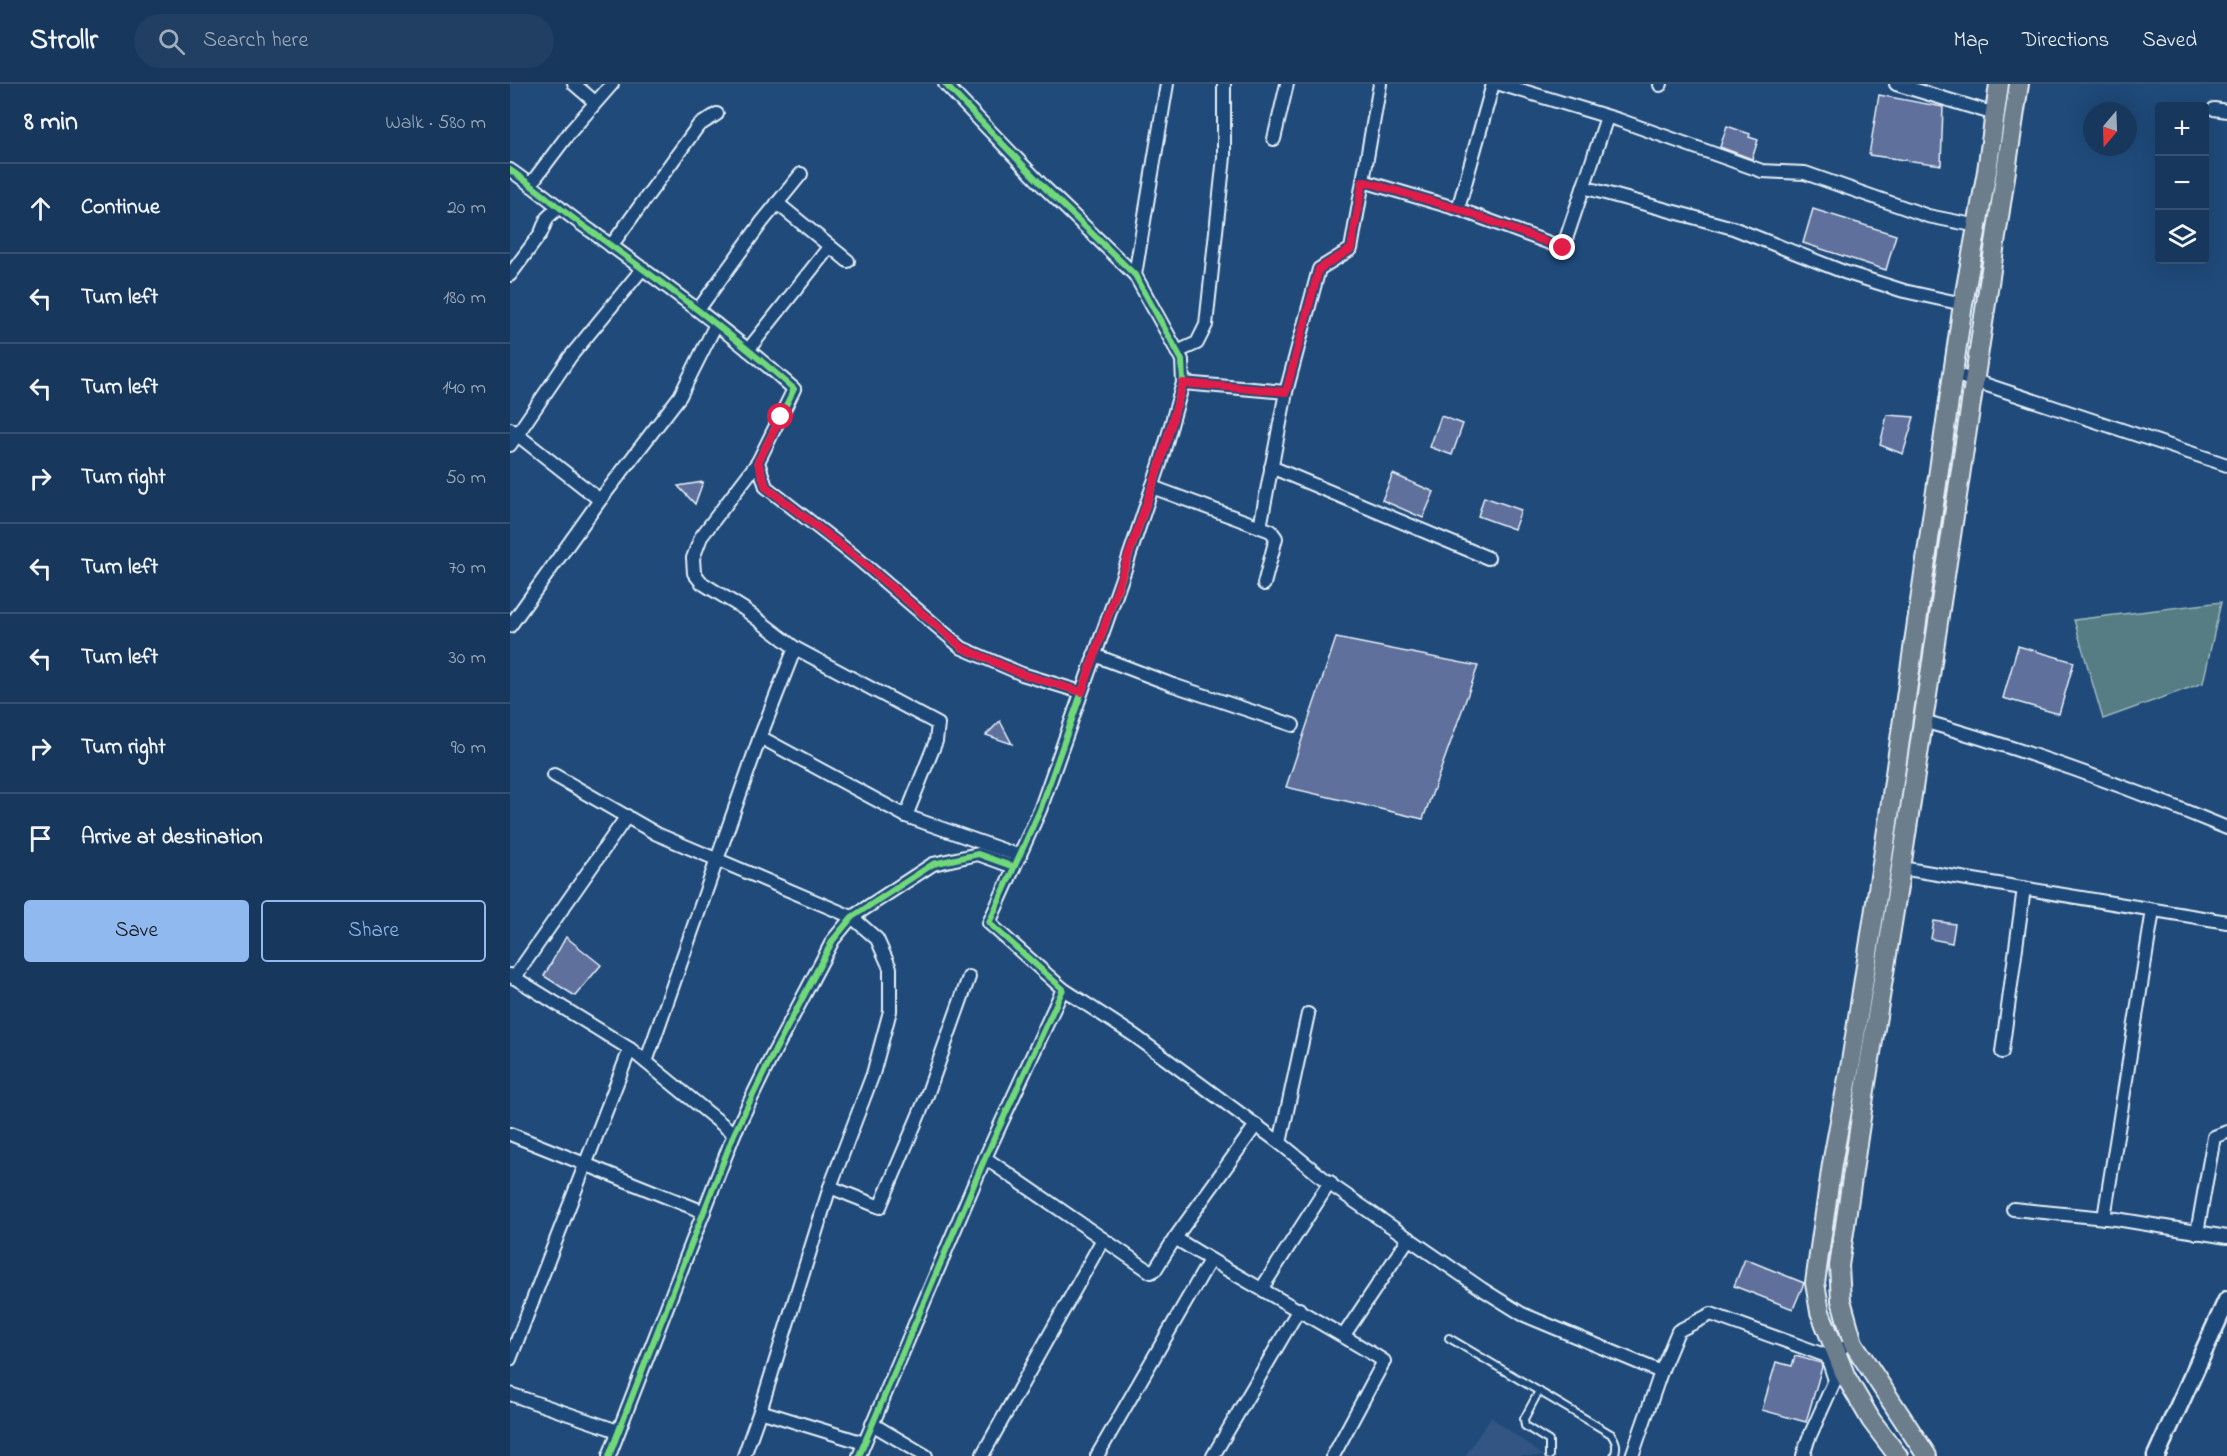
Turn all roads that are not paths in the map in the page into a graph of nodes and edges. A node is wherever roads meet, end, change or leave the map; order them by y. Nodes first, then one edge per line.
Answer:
1 (574, 84) edge
2 (612, 84) edge
3 (945, 84) edge
4 (1167, 84) edge
5 (1224, 84) edge
6 (1287, 84) edge
7 (1380, 84) edge
8 (1493, 84) edge
9 (1500, 84) edge
10 (1896, 84) edge
11 (1999, 84) edge
12 (2019, 84) edge
13 (595, 102) junction
14 (717, 114) dead end
15 (1995, 114) junction
16 (1607, 117) junction
17 (1274, 139) dead end
18 (510, 170) edge
19 (801, 174) dead end
20 (1363, 181) junction
21 (530, 185) junction
22 (1583, 187) junction
23 (777, 203) junction
24 (559, 207) junction
25 (1458, 209) junction
26 (1978, 226) junction
27 (611, 246) junction
28 (830, 246) junction
29 (848, 261) dead end
30 (642, 268) junction
31 (510, 275) edge
32 (1135, 275) junction
33 (1963, 304) junction
34 (698, 310) junction
35 (716, 324) junction
36 (748, 350) junction
37 (1178, 352) junction
38 (1954, 374) junction
39 (1975, 382) junction
40 (1183, 383) junction
41 (1286, 392) junction
42 (512, 436) edge
43 (758, 462) junction
44 (2227, 465) edge
45 (1271, 467) junction
46 (1152, 488) junction
47 (600, 500) junction
48 (1260, 527) junction
49 (1488, 558) dead end
50 (1264, 584) dead end
51 (510, 627) edge
52 (795, 648) junction
53 (1094, 655) junction
54 (1082, 692) junction
55 (1923, 721) junction
56 (1293, 725) dead end
57 (760, 738) junction
58 (554, 775) dead end
59 (627, 816) junction
60 (906, 816) junction
61 (2227, 828) edge
62 (717, 859) junction
63 (1017, 861) junction
64 (1901, 868) junction
65 (2024, 888) junction
66 (2153, 910) junction
67 (852, 917) junction
68 (2227, 922) edge
69 (512, 977) edge
70 (969, 977) dead end
71 (1063, 989) junction
72 (1308, 1014) dead end
73 (630, 1049) junction
74 (2002, 1052) dead end
75 (646, 1062) junction
76 (1256, 1125) junction
77 (2227, 1132) edge
78 (510, 1134) edge
79 (734, 1134) junction
80 (1280, 1143) junction
81 (985, 1158) junction
82 (585, 1164) junction
83 (1330, 1182) junction
84 (830, 1186) junction
85 (2013, 1209) dead end
86 (704, 1212) junction
87 (2104, 1218) junction
88 (2198, 1233) junction
89 (1175, 1238) junction
90 (1409, 1238) junction
91 (2227, 1238) edge
92 (1102, 1239) junction
93 (1210, 1260) junction
94 (1262, 1288) junction
95 (2227, 1300) edge
96 (1299, 1309) junction
97 (1344, 1335) junction
98 (1449, 1338) dead end
99 (1853, 1343) junction
100 (1831, 1354) junction
101 (510, 1359) edge
102 (1660, 1372) junction
103 (1539, 1391) junction
104 (510, 1394) edge
105 (760, 1411) junction
106 (872, 1424) junction
107 (618, 1431) junction
108 (864, 1443) junction
109 (609, 1456) edge
110 (744, 1456) edge
111 (859, 1456) edge
112 (926, 1456) edge
113 (983, 1456) edge
114 (1097, 1456) edge
115 (1213, 1456) edge
116 (1334, 1456) edge
117 (1550, 1456) edge
118 (1614, 1456) edge
119 (1632, 1456) edge
120 (1803, 1456) edge
121 (1898, 1456) edge
122 (1927, 1456) edge
123 (2156, 1456) edge

1 - 13 street
2 - 13 street
3 - 32 street
4 - 32 street
5 - 37 street
6 - 17 street
7 - 20 street
8 - 25 street
9 - 16 street
10 - 15 street
11 - 15 main road
12 - 39 main road
13 - 21 street
14 - 27 street
15 - 26 main road
16 - 22 street
16 - 26 street
18 - 21 street
19 - 23 street
20 - 25 street
20 - 41 street
21 - 24 street
22 - 25 street
22 - 33 street
23 - 28 street
23 - 34 street
24 - 27 street
24 - 31 street
26 - 33 main road
27 - 30 street
28 - 29 street
28 - 36 street
30 - 34 street
30 - 42 street
32 - 37 street
33 - 38 main road
34 - 35 street
35 - 36 street
35 - 47 street
36 - 43 street
37 - 40 street
38 - 39 street
38 - 100 main road
39 - 44 street
39 - 55 main road
40 - 41 street
40 - 46 street
41 - 45 street
42 - 47 street
43 - 52 street
43 - 54 street
45 - 48 street
45 - 49 street
46 - 48 street
46 - 53 street
47 - 51 street
48 - 50 street
52 - 57 street
52 - 60 street
53 - 54 street
53 - 56 street
54 - 63 street
55 - 61 street
55 - 64 main road
57 - 60 street
57 - 62 street
58 - 59 street
59 - 62 street
59 - 69 street
60 - 63 street
62 - 67 street
62 - 75 street
63 - 67 street
63 - 71 street
64 - 65 street
64 - 99 main road
65 - 66 street
65 - 74 street
66 - 68 street
66 - 87 street
67 - 79 street
67 - 84 street
69 - 73 street
70 - 84 street
71 - 76 street
71 - 81 street
72 - 80 street
73 - 75 street
73 - 82 street
75 - 79 street
76 - 80 street
76 - 89 street
77 - 88 street
78 - 82 street
79 - 86 street
80 - 83 street
81 - 92 street
81 - 106 street
82 - 86 street
82 - 101 street
83 - 90 street
83 - 94 street
84 - 105 street
85 - 87 street
86 - 107 street
87 - 88 street
88 - 91 street
89 - 92 street
89 - 93 street
90 - 97 street
90 - 102 street
92 - 113 street
93 - 94 street
93 - 114 street
94 - 96 street
95 - 123 street
96 - 97 street
96 - 115 street
97 - 116 street
98 - 103 lane
99 - 100 street
99 - 122 main road
100 - 102 street
100 - 120 street
100 - 121 main road
102 - 119 street
103 - 117 lane
103 - 118 lane
104 - 107 street
105 - 108 street
105 - 110 street
106 - 108 street
106 - 112 street
107 - 109 street
108 - 111 street

